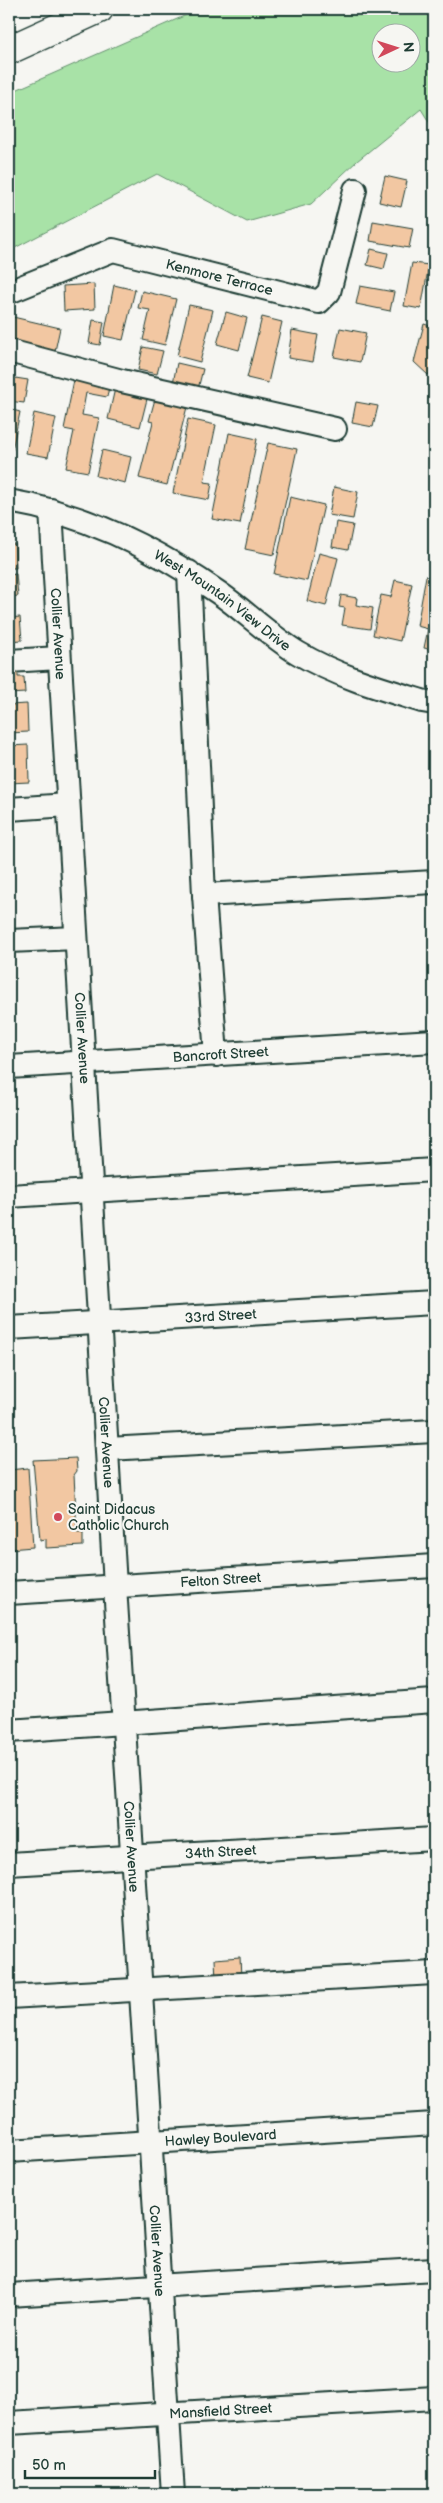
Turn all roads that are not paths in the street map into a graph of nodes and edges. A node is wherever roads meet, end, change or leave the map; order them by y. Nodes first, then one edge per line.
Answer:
1 (99, 9) edge
2 (9, 50) edge
3 (355, 190) dead end
4 (9, 292) edge
5 (9, 351) edge
6 (335, 430) dead end
7 (9, 500) edge
8 (51, 510) junction
9 (189, 572) junction
10 (59, 658) junction
11 (9, 661) edge
12 (434, 703) edge
13 (68, 805) junction
14 (9, 808) edge
15 (434, 882) edge
16 (204, 895) junction
17 (76, 938) junction
18 (9, 941) edge
19 (434, 1041) edge
20 (216, 1055) junction
21 (84, 1062) junction
22 (9, 1067) edge
23 (434, 1170) edge
24 (92, 1190) junction
25 (9, 1196) edge
26 (434, 1303) edge
27 (100, 1321) junction
28 (9, 1328) edge
29 (434, 1431) edge
30 (108, 1449) junction
31 (434, 1566) edge
32 (115, 1586) junction
33 (9, 1593) edge
34 (434, 1701) edge
35 (126, 1723) junction
36 (9, 1731) edge
37 (434, 1839) edge
38 (133, 1857) junction
39 (9, 1864) edge
40 (434, 1973) edge
41 (142, 1989) junction
42 (9, 1997) edge
43 (434, 2124) edge
44 (152, 2142) junction
45 (9, 2151) edge
46 (434, 2269) edge
47 (161, 2286) junction
48 (9, 2295) edge
49 (434, 2398) edge
50 (168, 2414) junction
51 (9, 2424) edge
52 (174, 2494) edge

1 - 2 highway
3 - 4 street, Kenmore Terrace
5 - 6 street
7 - 8 street, West Mountain View Drive
8 - 9 street, West Mountain View Drive
8 - 10 street, Collier Avenue
9 - 12 street, West Mountain View Drive
9 - 16 street
10 - 11 street
10 - 13 street, Collier Avenue
13 - 14 street
13 - 17 street, Collier Avenue
15 - 16 street
16 - 20 street
17 - 18 street
17 - 21 street, Collier Avenue
19 - 20 street, Bancroft Street
20 - 21 street, Bancroft Street
21 - 22 street, Bancroft Street
21 - 24 street, Collier Avenue
23 - 24 street
24 - 25 street
24 - 27 street, Collier Avenue
26 - 27 street, 33rd Street
27 - 28 street, 33rd Street
27 - 30 street, Collier Avenue
29 - 30 street
30 - 32 street, Collier Avenue
31 - 32 street, Felton Street
32 - 33 street, Felton Street
32 - 35 street, Collier Avenue
34 - 35 street
35 - 36 street
35 - 38 street, Collier Avenue
37 - 38 street, 34th Street
38 - 39 street, 34th Street
38 - 41 street, Collier Avenue
40 - 41 street
41 - 42 street
41 - 44 street, Collier Avenue
43 - 44 street, Hawley Boulevard
44 - 45 street, Hawley Boulevard
44 - 47 street, Collier Avenue
46 - 47 street
47 - 48 street
47 - 50 street, Collier Avenue
49 - 50 street, Mansfield Street
50 - 51 street, Mansfield Street
50 - 52 street, Collier Avenue

